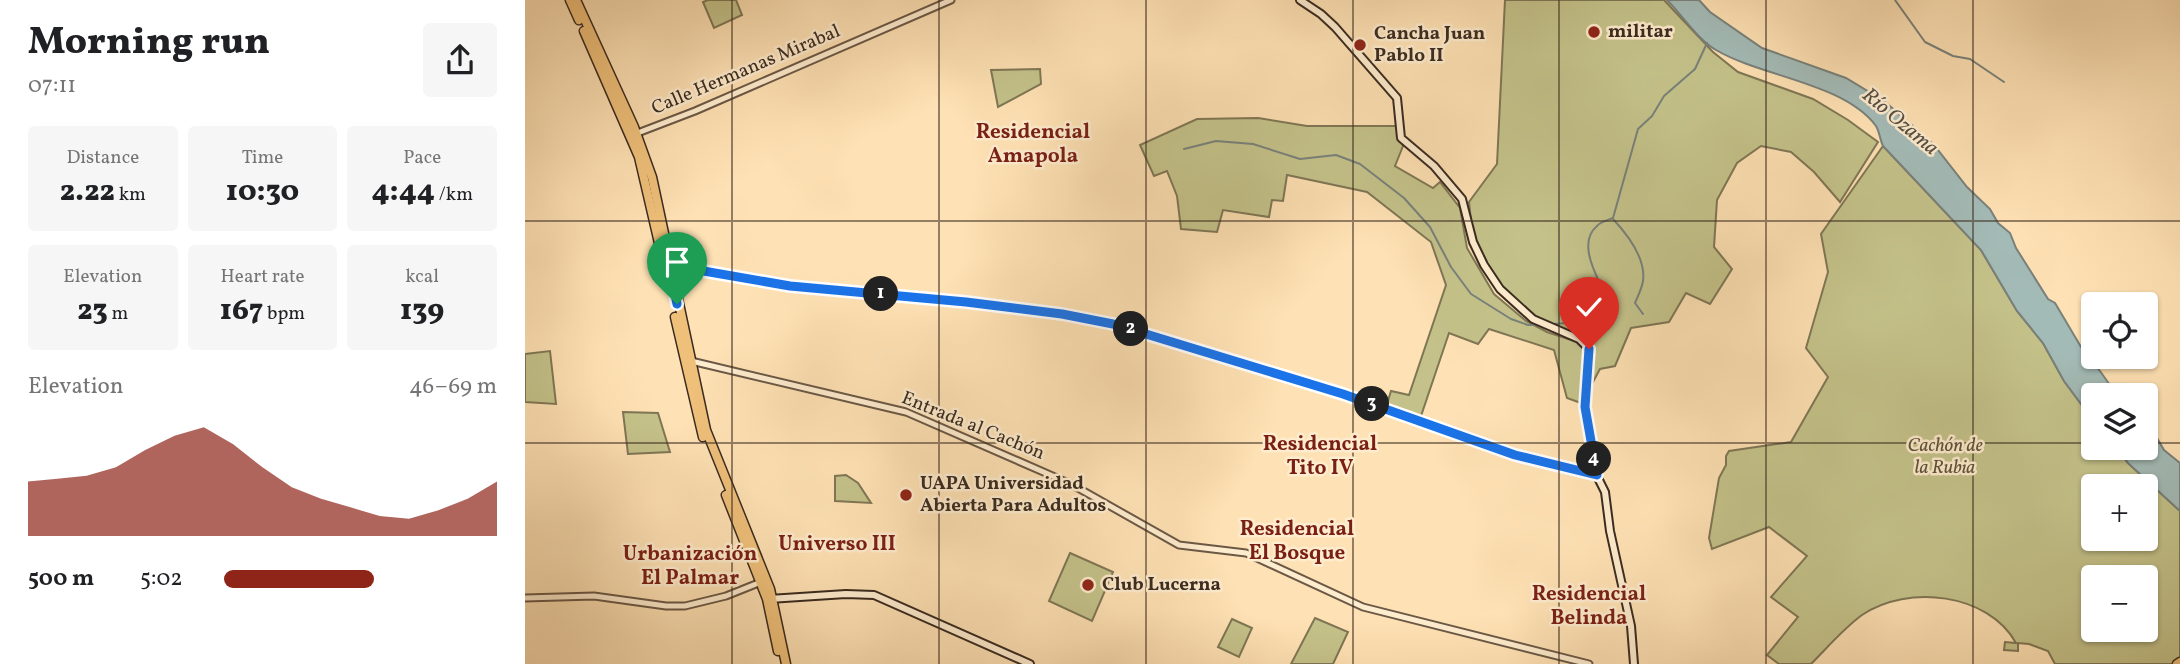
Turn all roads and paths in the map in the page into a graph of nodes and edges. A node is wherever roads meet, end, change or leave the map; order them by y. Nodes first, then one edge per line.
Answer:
1 (570, 0) edge
2 (576, 0) edge
3 (951, 0) edge
4 (1300, 0) edge
5 (633, 134) junction
6 (667, 266) junction
7 (687, 361) junction
8 (1597, 475) junction
9 (761, 582) junction
10 (525, 598) edge
11 (770, 599) junction
12 (780, 664) edge
13 (786, 664) edge
14 (1030, 664) edge
15 (1589, 664) edge
16 (1634, 664) edge

1 - 5 main road
2 - 5 main road
3 - 5 street, Calle Hermanas Mirabal
4 - 8 main road
5 - 6 main road
6 - 7 main road
6 - 8 main road
7 - 9 main road
7 - 11 main road
7 - 15 street, Entrada al Cachón
8 - 16 main road
9 - 10 street
9 - 11 main road
11 - 12 main road
11 - 13 main road
11 - 14 main road

